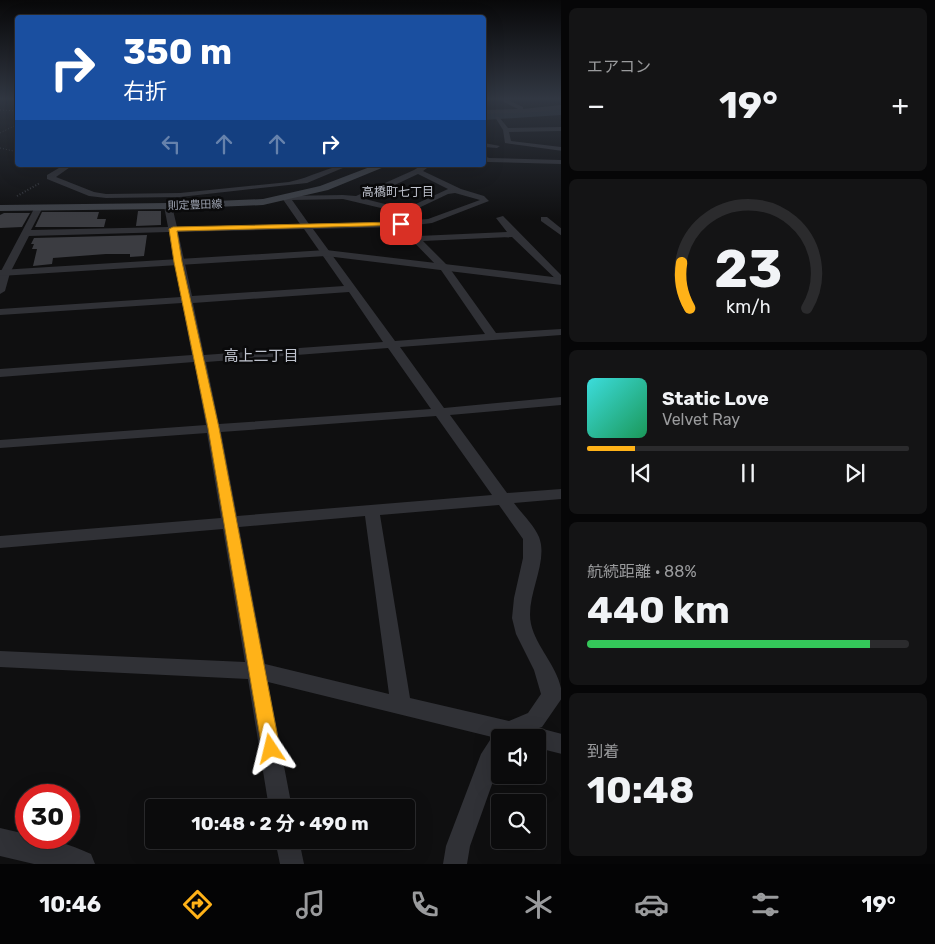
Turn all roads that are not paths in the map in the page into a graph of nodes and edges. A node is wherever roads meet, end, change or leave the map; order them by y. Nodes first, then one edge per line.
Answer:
1 (507, 138) edge
2 (486, 145) edge
3 (497, 146) dead end
4 (535, 146) junction
5 (561, 148) edge
6 (486, 159) edge
7 (532, 162) junction
8 (561, 162) edge
9 (66, 167) edge
10 (341, 167) edge
11 (379, 167) edge
12 (424, 167) edge
13 (417, 172) junction
14 (456, 190) junction
15 (286, 198) junction
16 (358, 200) junction
17 (168, 206) junction
18 (40, 207) junction
19 (0, 208) edge
20 (500, 218) dead end
21 (544, 219) dead end
22 (401, 224) junction
23 (306, 226) junction
24 (173, 229) junction
25 (26, 233) junction
26 (514, 234) junction
27 (561, 234) edge
28 (416, 239) junction
29 (326, 253) junction
30 (178, 262) junction
31 (445, 268) junction
32 (2, 273) edge
33 (561, 282) edge
34 (351, 289) junction
35 (0, 290) edge
36 (187, 300) junction
37 (0, 312) edge
38 (561, 332) edge
39 (492, 336) junction
40 (390, 344) junction
41 (198, 358) junction
42 (0, 373) edge
43 (561, 401) edge
44 (440, 412) junction
45 (213, 428) junction
46 (0, 444) edge
47 (561, 494) edge
48 (502, 499) junction
49 (372, 511) junction
50 (229, 522) junction
51 (0, 542) edge
52 (0, 659) edge
53 (256, 670) junction
54 (401, 704) junction
55 (519, 729) edge
56 (491, 732) edge
57 (546, 742) edge
58 (561, 744) edge
59 (491, 757) edge
60 (280, 799) edge
61 (0, 842) edge
62 (289, 849) edge
63 (81, 864) edge
64 (292, 864) edge
65 (455, 864) edge

1 - 4 street
2 - 3 street
4 - 5 street
4 - 7 street
6 - 7 street
7 - 8 street
9 - 10 street
11 - 15 main road, 則定豊田線
12 - 13 street
13 - 14 street
13 - 16 street
14 - 16 street
14 - 22 street
15 - 16 street
15 - 17 main road, 則定豊田線
15 - 23 street
17 - 18 main road, 則定豊田線
17 - 24 street
18 - 19 main road, 則定豊田線
18 - 25 street
20 - 26 street
21 - 27 street
22 - 23 street
22 - 28 street
23 - 24 street
23 - 29 street
24 - 25 street
24 - 30 street
25 - 32 street
26 - 28 street
26 - 33 street
28 - 31 street
29 - 30 street
29 - 31 street
29 - 34 street
30 - 32 street
30 - 36 street
31 - 33 street
31 - 39 street
32 - 35 street
34 - 36 street
34 - 40 street
36 - 37 street
36 - 41 street
38 - 39 street
39 - 40 street
40 - 41 street
40 - 44 street
41 - 42 street
41 - 45 street
43 - 44 street
44 - 45 street
44 - 48 street
45 - 46 street
45 - 50 street
47 - 48 street
48 - 49 street
48 - 55 street
49 - 50 street
49 - 54 street
50 - 51 street
50 - 53 street
52 - 53 street
53 - 54 street
53 - 60 street
54 - 56 street
57 - 58 street
59 - 65 street
61 - 63 street
62 - 64 street

